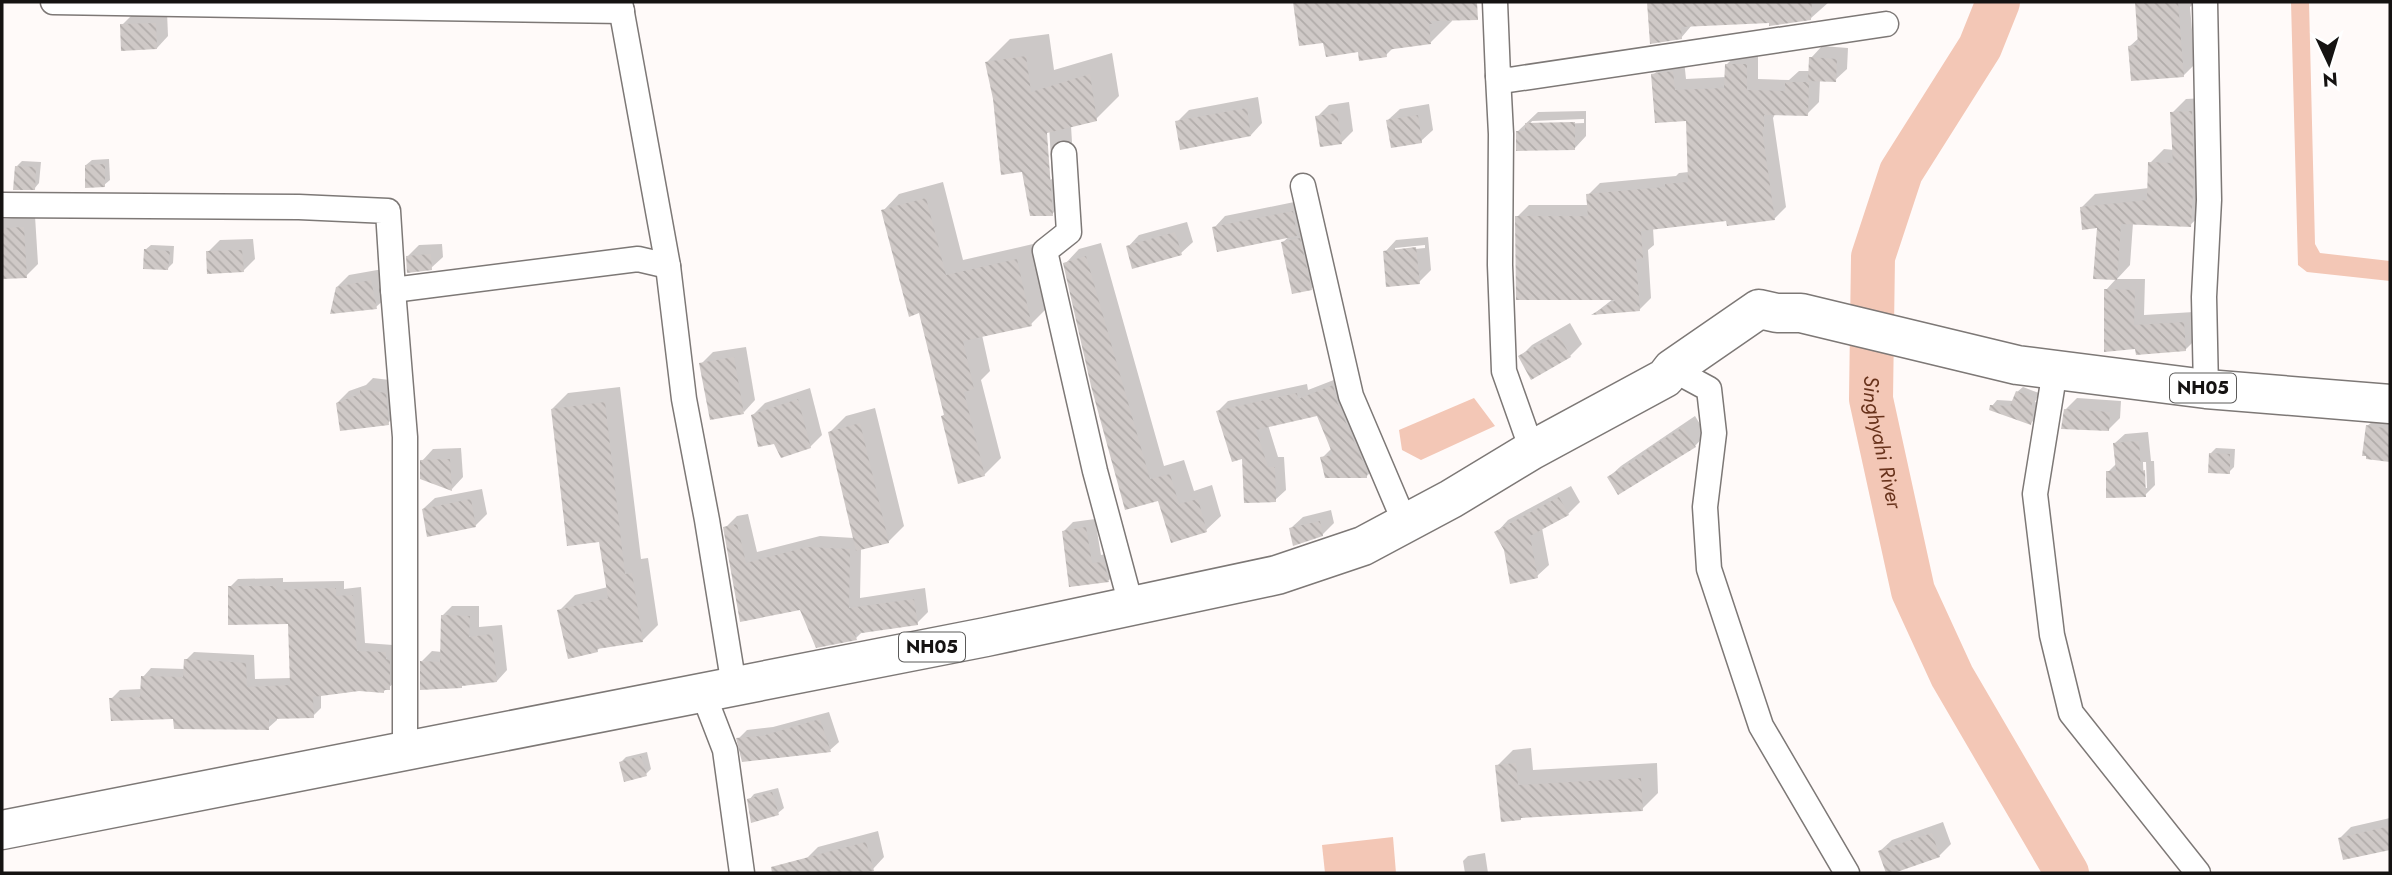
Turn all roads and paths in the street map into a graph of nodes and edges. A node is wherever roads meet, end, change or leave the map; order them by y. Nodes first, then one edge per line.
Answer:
1 (52, 2) edge
2 (1494, 2) edge
3 (2205, 2) edge
4 (621, 6) edge
5 (1886, 24) dead end
6 (1498, 76) junction
7 (1064, 154) dead end
8 (1303, 186) dead end
9 (2, 205) edge
10 (668, 266) junction
11 (393, 290) junction
12 (1672, 369) junction
13 (2055, 370) junction
14 (2206, 389) junction
15 (2390, 404) edge
16 (1532, 450) junction
17 (1405, 523) junction
18 (1131, 605) junction
19 (718, 689) junction
20 (405, 751) junction
21 (2, 830) edge
22 (742, 873) edge
23 (1847, 873) edge
24 (2198, 873) edge

1 - 4 street
2 - 6 street
3 - 14 street
4 - 10 street
5 - 6 street
6 - 16 street
7 - 18 street
8 - 17 street
9 - 11 street
10 - 11 street
10 - 19 street
11 - 20 street
12 - 13 main road, NH05
12 - 16 main road, NH05
12 - 23 street
13 - 14 main road, NH05
13 - 24 street
14 - 15 main road, NH05
16 - 17 main road, NH05
17 - 18 main road, NH05
18 - 19 main road, NH05
19 - 20 main road, NH05
19 - 22 street
20 - 21 main road, NH05

